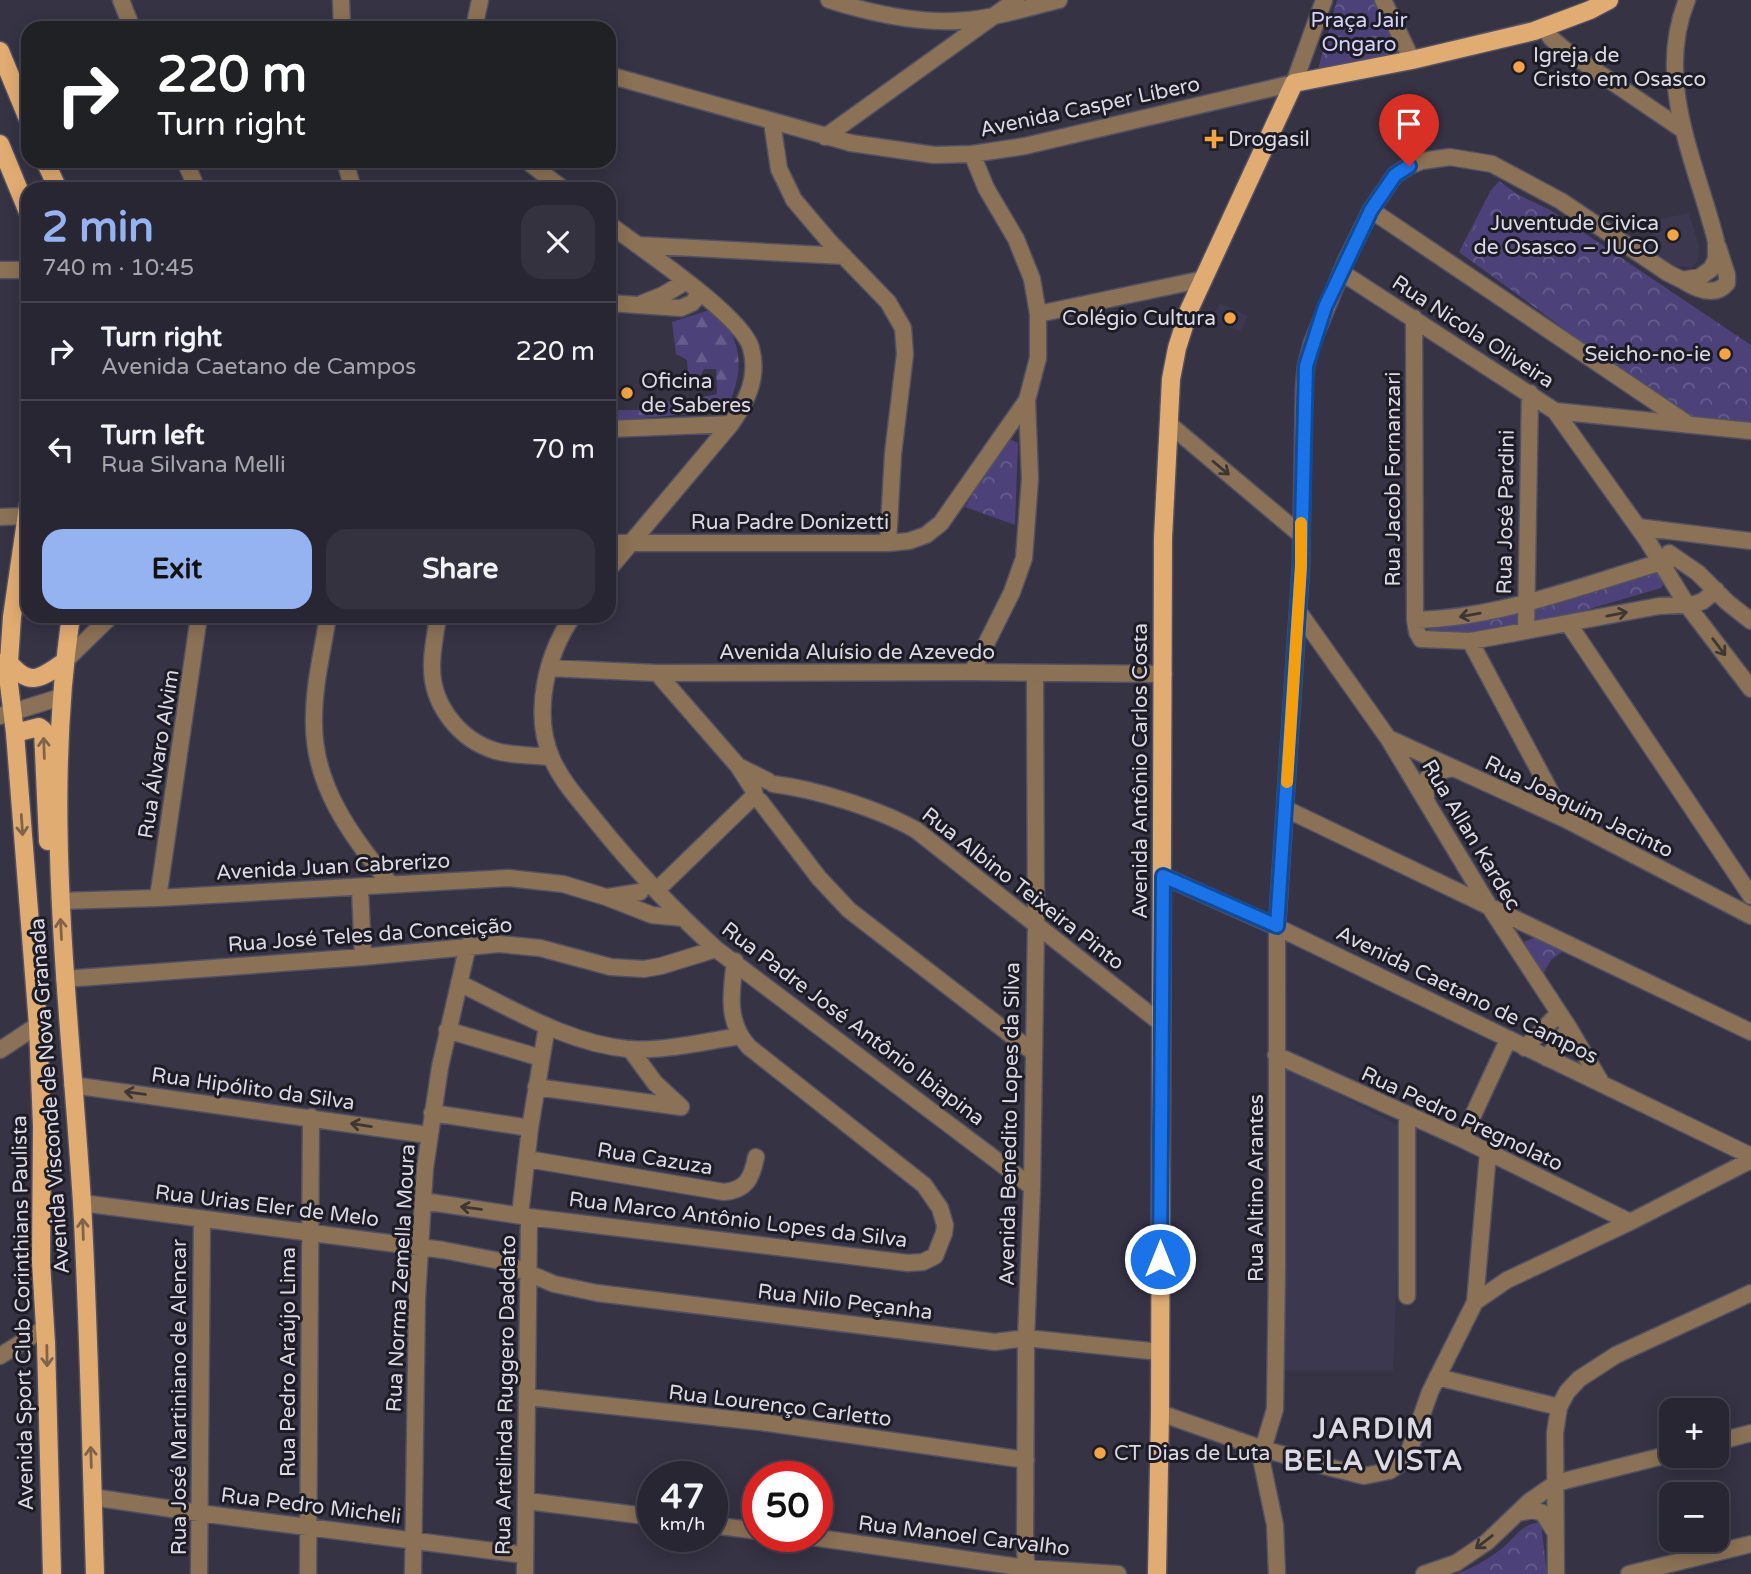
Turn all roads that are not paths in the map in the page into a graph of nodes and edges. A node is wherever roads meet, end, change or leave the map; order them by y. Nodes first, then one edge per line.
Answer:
1 (121, 0) edge
2 (341, 0) edge
3 (480, 0) edge
4 (830, 0) edge
5 (1016, 0) edge
6 (1059, 0) edge
7 (1324, 0) edge
8 (1383, 0) edge
9 (1609, 0) edge
10 (1687, 0) edge
11 (992, 17) junction
12 (129, 21) edge
13 (342, 21) edge
14 (476, 21) edge
15 (1544, 27) junction
16 (0, 51) edge
17 (1412, 60) junction
18 (616, 77) edge
19 (1294, 83) junction
20 (21, 102) edge
21 (772, 122) junction
22 (1683, 130) junction
23 (825, 137) junction
24 (0, 144) edge
25 (972, 155) junction
26 (536, 168) edge
27 (554, 182) edge
28 (21, 195) edge
29 (1371, 210) junction
30 (616, 229) edge
31 (1716, 240) junction
32 (636, 245) junction
33 (844, 256) junction
34 (0, 270) edge
35 (21, 270) edge
36 (1341, 272) junction
37 (1204, 279) junction
38 (1682, 280) junction
39 (685, 282) junction
40 (701, 294) junction
41 (616, 303) edge
42 (641, 304) junction
43 (1038, 314) junction
44 (1414, 318) junction
45 (1530, 393) junction
46 (1027, 400) junction
47 (1555, 411) junction
48 (1685, 422) junction
49 (731, 424) junction
50 (1169, 424) junction
51 (616, 429) edge
52 (1751, 431) edge
53 (21, 513) edge
54 (0, 517) edge
55 (1643, 534) junction
56 (1696, 534) junction
57 (1301, 535) junction
58 (1751, 541) edge
59 (616, 543) edge
60 (630, 543) junction
61 (888, 543) junction
62 (1669, 558) junction
63 (21, 559) edge
64 (616, 560) edge
65 (1691, 568) junction
66 (1672, 583) junction
67 (1716, 590) junction
68 (1525, 603) junction
69 (1687, 605) junction
70 (1298, 611) junction
71 (1415, 620) junction
72 (1751, 621) edge
73 (70, 623) edge
74 (104, 623) edge
75 (198, 623) edge
76 (327, 623) edge
77 (437, 623) edge
78 (569, 623) edge
79 (1568, 623) junction
80 (1526, 631) junction
81 (1470, 640) junction
82 (8, 660) junction
83 (64, 662) junction
84 (549, 668) junction
85 (972, 672) junction
86 (657, 673) junction
87 (1035, 674) junction
88 (1164, 674) junction
89 (1751, 689) edge
90 (61, 697) junction
91 (6, 714) edge
92 (15, 733) junction
93 (1388, 738) junction
94 (551, 757) junction
95 (1454, 768) junction
96 (764, 794) junction
97 (1428, 805) junction
98 (1286, 809) junction
99 (1565, 819) junction
100 (1163, 876) junction
101 (391, 885) junction
102 (360, 888) junction
103 (649, 888) junction
104 (59, 894) junction
105 (1751, 896) edge
106 (607, 897) junction
107 (158, 898) junction
108 (669, 903) junction
109 (1489, 906) junction
110 (632, 908) junction
111 (652, 915) junction
112 (1751, 916) edge
113 (683, 918) junction
114 (1036, 926) junction
115 (1277, 926) junction
116 (468, 945) junction
117 (716, 948) junction
118 (363, 957) junction
119 (735, 961) junction
120 (64, 979) junction
121 (459, 983) junction
122 (1559, 1013) junction
123 (1162, 1024) junction
124 (38, 1025) junction
125 (547, 1026) junction
126 (1569, 1028) junction
127 (447, 1030) junction
128 (1751, 1032) edge
129 (740, 1036) junction
130 (1508, 1040) junction
131 (1525, 1048) junction
132 (630, 1049) junction
133 (0, 1050) edge
134 (1033, 1052) junction
135 (1276, 1055) junction
136 (541, 1058) junction
137 (1547, 1058) junction
138 (1602, 1084) junction
139 (72, 1085) junction
140 (536, 1087) junction
141 (432, 1113) junction
142 (1407, 1115) junction
143 (311, 1117) junction
144 (530, 1128) junction
145 (428, 1135) junction
146 (1462, 1139) junction
147 (1488, 1153) junction
148 (756, 1157) dead end
149 (1751, 1158) edge
150 (527, 1159) junction
151 (1032, 1187) junction
152 (422, 1201) junction
153 (82, 1203) junction
154 (525, 1216) junction
155 (202, 1220) junction
156 (1630, 1222) junction
157 (310, 1233) junction
158 (419, 1247) junction
159 (527, 1273) junction
160 (1751, 1293) edge
161 (1407, 1296) dead end
162 (1475, 1302) junction
163 (45, 1328) junction
164 (1026, 1338) junction
165 (1160, 1352) junction
166 (0, 1356) edge
167 (1437, 1377) junction
168 (528, 1397) junction
169 (1559, 1407) junction
170 (1160, 1413) junction
171 (1751, 1433) edge
172 (1729, 1439) edge
173 (1263, 1449) junction
174 (1659, 1457) edge
175 (1026, 1460) junction
176 (1556, 1483) junction
177 (92, 1497) junction
178 (527, 1501) junction
179 (199, 1513) junction
180 (1518, 1513) junction
181 (637, 1515) edge
182 (308, 1526) junction
183 (1555, 1532) junction
184 (833, 1540) edge
185 (413, 1541) junction
186 (1751, 1544) edge
187 (525, 1555) junction
188 (1026, 1571) edge
189 (52, 1574) edge
190 (95, 1574) edge
191 (199, 1574) edge
192 (308, 1574) edge
193 (413, 1574) edge
194 (525, 1574) edge
195 (1118, 1574) edge
196 (1157, 1574) edge
197 (1277, 1574) edge
198 (1424, 1574) edge
199 (1556, 1574) edge
200 (1629, 1574) edge

1 - 12 street
2 - 13 street
3 - 14 street
4 - 11 street
5 - 11 street
6 - 11 street
7 - 19 street, Avenida Antônio Carlos Costa
8 - 17 street
9 - 15 main road
10 - 22 street
11 - 23 street
15 - 17 main road
15 - 22 street
16 - 20 main road
17 - 19 main road
18 - 21 street, Avenida Casper Líbero
19 - 25 street, Avenida Casper Líbero
19 - 37 main road, Avenida Antônio Carlos Costa
21 - 23 street, Avenida Casper Líbero
21 - 33 street
22 - 31 street
23 - 25 street, Avenida Casper Líbero
24 - 28 main road
25 - 43 street
26 - 27 street
29 - 36 street, Rua Altino Arantes
29 - 38 street, Rua Altino Arantes
29 - 48 street
30 - 32 street
31 - 38 street
31 - 38 street, Rua Altino Arantes
32 - 33 street
32 - 39 street
33 - 61 street
34 - 35 street
36 - 44 street, Rua Nicola Oliveira
36 - 57 street, Rua Altino Arantes
37 - 43 street
37 - 50 main road, Avenida Antônio Carlos Costa
39 - 40 street
39 - 42 street
40 - 42 street
40 - 49 street
41 - 42 street
43 - 46 street
44 - 45 street, Rua Nicola Oliveira
44 - 71 street, Rua Jacob Fornanzari
45 - 47 street, Rua Nicola Oliveira
45 - 68 street, Rua José Pardini
46 - 61 street, Rua Padre Donizetti
46 - 85 street
47 - 48 street
47 - 55 street, Rua Nicola Oliveira
48 - 52 street
49 - 51 street
49 - 60 street
50 -> 57 street
50 - 88 main road, Avenida Antônio Carlos Costa
53 - 54 street
55 - 56 street
55 - 62 street, Rua Nicola Oliveira
56 - 58 street
56 - 62 street
57 - 70 street, Rua Altino Arantes
59 - 60 street, Rua Padre Donizetti
60 - 61 street, Rua Padre Donizetti
60 - 64 street
62 - 65 street, Rua Nicola Oliveira
62 - 66 street, Rua Nicola Oliveira
62 - 68 street
63 - 82 main road, Avenida Sport Club Corinthians Paulista
65 - 66 street
65 - 67 street, Rua Nicola Oliveira
66 - 69 street, Rua Nicola Oliveira
67 - 69 street
67 - 72 street, Rua Nicola Oliveira
68 -> 71 street
68 - 80 street, Rua José Pardini
79 -> 69 street
69 -> 89 street, Rua Nicola Oliveira
70 - 93 street, Rua Allan Kardec
70 - 98 street, Rua Altino Arantes
71 - 81 street, Rua Jacob Fornanzari
73 - 83 main road, Avenida Visconde de Nova Granada
74 - 83 street
75 - 107 street, Rua Álvaro Alvim
76 - 101 street
77 - 94 street
78 - 84 street
79 - 80 street
79 - 105 street
80 - 81 street
81 - 99 street
82 - 83 main road
82 - 91 main road, Avenida Sport Club Corinthians Paulista
83 - 90 main road, Avenida Visconde de Nova Granada
84 - 86 street, Avenida Aluísio de Azevedo
84 - 94 street
85 - 86 street, Avenida Aluísio de Azevedo
85 - 87 street, Avenida Aluísio de Azevedo
86 - 96 street
87 - 88 street, Avenida Aluísio de Azevedo
87 - 114 street, Avenida Benedito Lopes da Silva
88 - 100 main road, Avenida Antônio Carlos Costa
90 - 91 street
90 - 104 main road, Avenida Visconde de Nova Granada
91 - 92 main road, Avenida Sport Club Corinthians Paulista
104 -> 92 main road
92 -> 124 main road, Avenida Sport Club Corinthians Paulista
93 - 95 street, Rua Joaquim Jacinto
93 - 97 street, Rua Allan Kardec
94 - 103 street, Rua Padre José Antônio Ibiapina
95 - 97 street
95 - 99 street, Rua Joaquim Jacinto
96 - 103 street
96 - 114 street, Rua Albino Teixeira Pinto
96 - 134 street
97 - 109 street, Rua Allan Kardec
98 - 109 street
98 - 115 street, Rua Altino Arantes
99 - 112 street, Rua Joaquim Jacinto
100 - 115 street, Avenida Caetano de Campos
100 - 123 main road, Avenida Antônio Carlos Costa
101 - 102 street, Avenida Juan Cabrerizo
101 - 106 street, Avenida Juan Cabrerizo
102 - 107 street, Avenida Juan Cabrerizo
102 - 118 street
103 - 106 street, Avenida Juan Cabrerizo
103 - 108 street, Rua Padre José Antônio Ibiapina
103 - 110 street
104 - 107 street, Avenida Juan Cabrerizo
120 -> 104 main road, Avenida Visconde de Nova Granada
106 - 110 street, Avenida Juan Cabrerizo
108 - 111 street
108 - 113 street, Rua Padre José Antônio Ibiapina
109 - 122 street, Rua Allan Kardec
109 - 128 street
110 - 111 street, Avenida Juan Cabrerizo
111 - 113 street, Avenida Juan Cabrerizo
113 - 117 street, Rua Padre José Antônio Ibiapina
114 - 123 street, Rua Albino Teixeira Pinto
114 - 134 street, Avenida Benedito Lopes da Silva
115 - 130 street, Avenida Caetano de Campos
115 - 135 street, Rua Altino Arantes
116 - 117 street, Rua José Teles da Conceição
116 - 118 street, Rua José Teles da Conceição
116 - 121 street, Rua Norma Zemella Moura
117 - 119 street, Rua Padre José Antônio Ibiapina
118 - 120 street, Rua José Teles da Conceição
119 - 129 street
119 - 151 street, Rua Padre José Antônio Ibiapina
120 - 139 main road, Avenida Visconde de Nova Granada
121 - 125 street
121 - 127 street, Rua Norma Zemella Moura
122 - 126 street, Rua Allan Kardec
122 - 131 street
123 - 165 main road, Avenida Antônio Carlos Costa
124 - 133 street
124 - 163 main road, Avenida Sport Club Corinthians Paulista
125 - 132 street
125 - 136 street, Rua Artelinda Ruggero Daddato
126 - 137 street
126 - 138 street, Rua Allan Kardec
127 - 136 street
127 - 141 street, Rua Norma Zemella Moura
129 - 132 street
129 - 154 street, Rua Marco Antônio Lopes da Silva
130 - 131 street, Avenida Caetano de Campos
130 - 146 street
131 - 137 street, Avenida Caetano de Campos
132 - 140 street
134 - 151 street, Avenida Benedito Lopes da Silva
135 - 142 street, Rua Pedro Pregnolato
135 - 173 street, Rua Altino Arantes
136 - 140 street, Rua Artelinda Ruggero Daddato
137 - 138 street, Avenida Caetano de Campos
138 - 149 street, Avenida Caetano de Campos
143 -> 139 street, Rua Hipólito da Silva
139 - 153 main road, Avenida Visconde de Nova Granada
140 - 144 street, Rua Artelinda Ruggero Daddato
141 - 144 street
141 - 145 street, Rua Norma Zemella Moura
142 - 146 street, Rua Pedro Pregnolato
142 - 161 street
145 -> 143 street, Rua Hipólito da Silva
143 - 157 street, Rua Pedro Araújo Lima
144 - 150 street, Rua Artelinda Ruggero Daddato
145 - 152 street, Rua Norma Zemella Moura
146 - 147 street, Rua Pedro Pregnolato
147 - 156 street, Rua Pedro Pregnolato
147 - 162 street
148 - 150 street, Rua Cazuza
149 - 156 street
150 - 154 street, Rua Artelinda Ruggero Daddato
151 - 164 street, Avenida Benedito Lopes da Silva
154 -> 152 street
152 - 158 street, Rua Norma Zemella Moura
153 - 155 street, Rua Urias Eler de Melo
177 -> 153 main road, Avenida Visconde de Nova Granada
154 - 159 street, Rua Artelinda Ruggero Daddato
155 - 157 street, Rua Urias Eler de Melo
155 - 179 street, Rua José Martiniano de Alencar
156 - 162 street
157 - 158 street, Rua Urias Eler de Melo
157 - 182 street, Rua Pedro Araújo Lima
158 - 159 street, Rua Urias Eler de Melo
158 - 185 street, Rua Norma Zemella Moura
159 - 164 street, Rua Nilo Peçanha
159 - 168 street, Rua Artelinda Ruggero Daddato
160 - 169 street
162 - 167 street
163 - 166 street
163 -> 189 main road, Avenida Sport Club Corinthians Paulista
164 - 165 street, Rua Nilo Peçanha
164 - 175 street, Avenida Benedito Lopes da Silva
165 - 170 main road, Avenida Antônio Carlos Costa
167 - 169 street
167 - 173 street
168 - 175 street, Rua Lourenço Carletto
168 - 178 street, Rua Artelinda Ruggero Daddato
169 - 176 street
170 - 173 street
170 - 196 main road, Avenida Antônio Carlos Costa
171 - 172 street
173 - 197 street
174 - 176 street
175 - 188 street, Avenida Benedito Lopes da Silva
176 - 180 street
176 - 183 street
177 - 179 street, Rua Pedro Micheli
177 - 190 main road, Avenida Visconde de Nova Granada
178 - 181 street
178 - 187 street, Rua Artelinda Ruggero Daddato
179 - 182 street, Rua Pedro Micheli
179 - 191 street, Rua José Martiniano de Alencar
180 - 183 street
180 -> 198 street
182 - 185 street, Rua Pedro Micheli
182 - 192 street, Rua Pedro Araújo Lima
183 - 199 street
184 - 188 street, Rua Manoel Carvalho
185 - 187 street, Rua Pedro Micheli
185 - 193 street, Rua Norma Zemella Moura
186 - 200 street
187 - 194 street, Rua Artelinda Ruggero Daddato
188 - 195 street, Rua Manoel Carvalho

